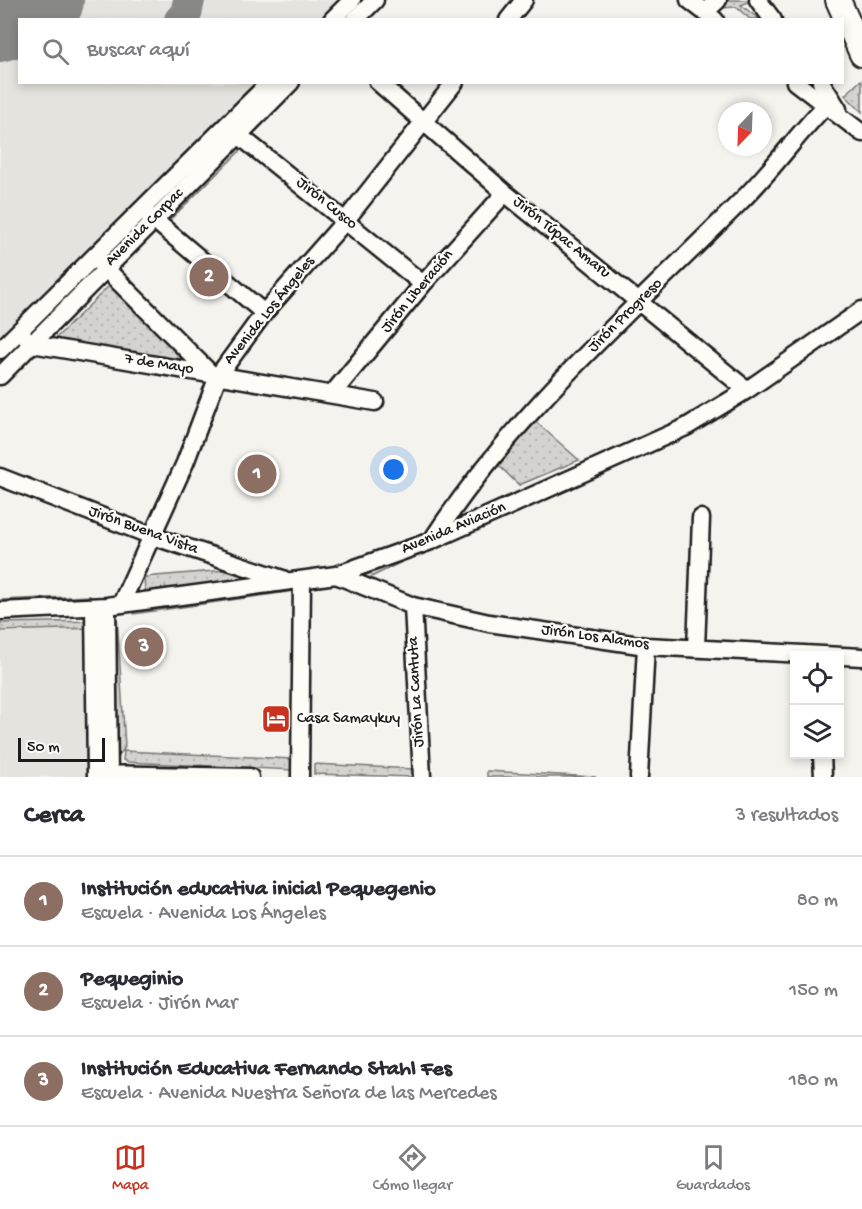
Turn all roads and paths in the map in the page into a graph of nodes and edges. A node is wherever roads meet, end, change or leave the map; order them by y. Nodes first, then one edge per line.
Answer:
1 (352, 0) edge
2 (375, 0) edge
3 (524, 0) edge
4 (689, 0) edge
5 (718, 0) edge
6 (758, 0) edge
7 (838, 0) edge
8 (710, 16) edge
9 (334, 18) edge
10 (357, 18) edge
11 (510, 18) edge
12 (772, 18) edge
13 (862, 54) edge
14 (268, 84) edge
15 (289, 84) edge
16 (380, 84) edge
17 (453, 84) edge
18 (798, 84) edge
19 (822, 84) edge
20 (829, 102) junction
21 (424, 120) junction
22 (233, 130) junction
23 (862, 134) edge
24 (505, 193) junction
25 (148, 215) junction
26 (346, 219) junction
27 (99, 262) junction
28 (423, 284) junction
29 (639, 302) junction
30 (862, 310) edge
31 (264, 313) junction
32 (19, 332) junction
33 (32, 344) junction
34 (0, 350) edge
35 (215, 375) junction
36 (0, 376) edge
37 (747, 390) junction
38 (333, 393) junction
39 (375, 402) dead end
40 (0, 477) edge
41 (701, 518) dead end
42 (152, 536) junction
43 (431, 541) junction
44 (336, 575) junction
45 (294, 580) junction
46 (107, 606) junction
47 (412, 606) junction
48 (0, 611) edge
49 (646, 646) junction
50 (696, 648) junction
51 (790, 653) edge
52 (844, 656) edge
53 (862, 657) edge
54 (822, 759) edge
55 (103, 775) edge
56 (250, 777) edge
57 (300, 777) edge
58 (422, 777) edge
59 (639, 777) edge
60 (823, 777) edge

1 - 9 street
2 - 10 street
3 - 11 street
4 - 8 street
5 - 8 street
6 - 12 street
7 - 13 highway
14 - 22 street, Avenida Corpac
15 - 22 street, Avenida Corpac
16 - 21 street, Jirón Túpac Amaru
17 - 21 street, Avenida Los Ángeles
18 - 20 street
19 - 20 street
20 - 23 street
20 - 29 street, Jirón Progreso
21 - 24 street, Jirón Túpac Amaru
21 - 26 street, Avenida Los Ángeles
22 - 25 street, Avenida Corpac
22 - 26 street, Jirón Cusco
24 - 28 street, Jirón Liberación
24 - 29 street, Jirón Túpac Amaru
25 - 27 street, Avenida Corpac
25 - 31 street
26 - 28 street, Jirón Cusco
26 - 31 street, Avenida Los Ángeles
27 - 32 street, Avenida Corpac
27 - 33 street, Avenida Corpac
27 - 35 street
28 - 38 street, Jirón Liberación
29 - 37 street, Jirón Túpac Amaru
29 - 43 street, Jirón Progreso
30 - 37 street, Avenida Aviación
31 - 35 street, Avenida Los Ángeles
32 - 33 street
32 - 34 street, Avenida Corpac
33 - 35 street, 7 de Mayo
33 - 36 street, Avenida Corpac
35 - 38 street, 7 de Mayo
35 - 42 street, Avenida Los Ángeles
37 - 43 street, Avenida Aviación
38 - 39 street, 7 de Mayo
40 - 42 street, Jirón Buena Vista
41 - 50 street
42 - 45 street, Jirón Buena Vista
42 - 46 street, Avenida Los Ángeles
43 - 44 street, Avenida Aviación
44 - 45 street, Avenida Aviación
44 - 47 street, Jirón Los Alamos
45 - 46 street, Avenida Aviación
45 - 57 street
46 - 48 street, Avenida Aviación
46 - 55 street
47 - 49 street, Jirón Los Alamos
47 - 58 street, Jirón La Cantuta
49 - 50 street, Jirón Los Alamos
49 - 59 street
50 - 51 street, Jirón Los Alamos
52 - 53 street, Jirón Los Alamos
54 - 60 street
55 - 56 street

